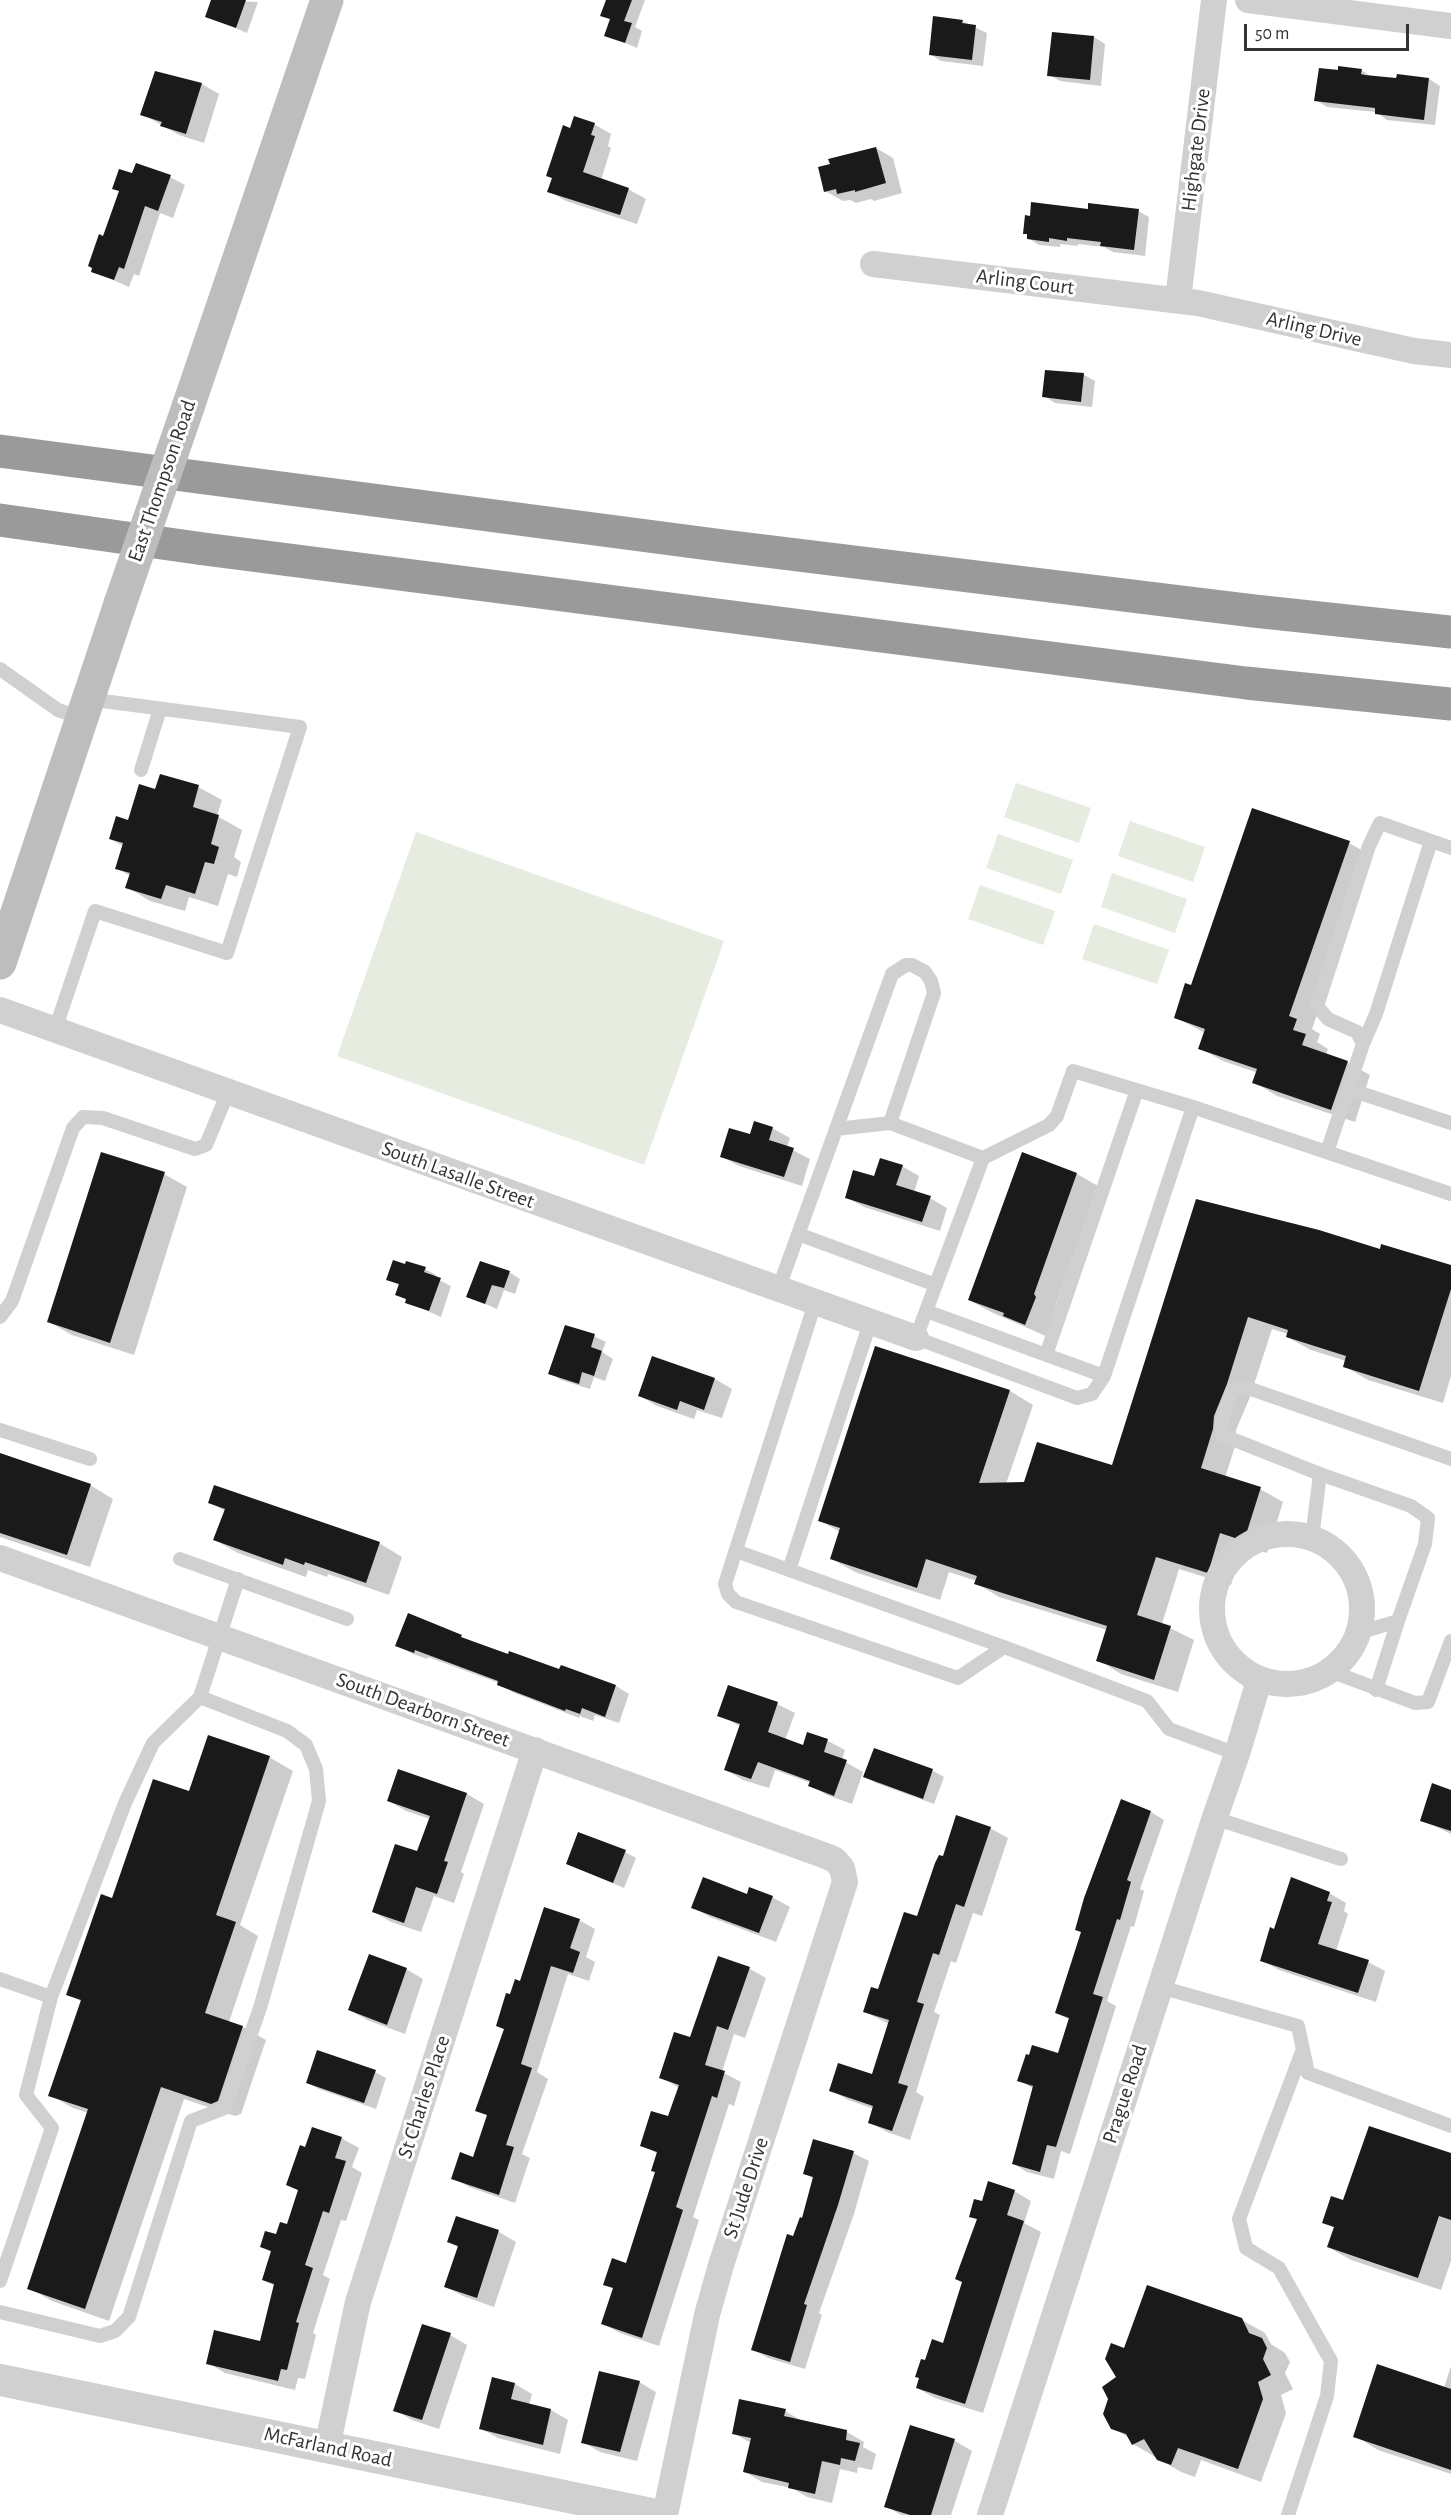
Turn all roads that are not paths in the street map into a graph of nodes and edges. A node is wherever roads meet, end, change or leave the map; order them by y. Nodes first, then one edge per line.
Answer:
1 (327, 0) edge
2 (1214, 0) edge
3 (1248, 0) edge
4 (1451, 26) edge
5 (873, 264) dead end
6 (1178, 300) junction
7 (1451, 356) edge
8 (0, 451) edge
9 (0, 520) edge
10 (1451, 632) edge
11 (0, 669) edge
12 (1451, 704) edge
13 (85, 709) junction
14 (160, 709) junction
15 (141, 770) dead end
16 (1431, 841) junction
17 (1451, 848) edge
18 (0, 963) edge
19 (0, 1010) edge
20 (55, 1030) junction
21 (1363, 1044) junction
22 (1348, 1089) junction
23 (1137, 1090) junction
24 (228, 1092) junction
25 (1193, 1107) junction
26 (890, 1123) junction
27 (1451, 1123) edge
28 (836, 1128) junction
29 (1328, 1152) junction
30 (983, 1158) junction
31 (1451, 1194) edge
32 (798, 1234) junction
33 (936, 1285) junction
34 (778, 1290) junction
35 (815, 1303) junction
36 (926, 1311) junction
37 (0, 1317) edge
38 (870, 1323) junction
39 (916, 1338) junction
40 (1046, 1355) junction
41 (1104, 1376) junction
42 (0, 1430) edge
43 (1451, 1459) edge
44 (90, 1460) dead end
45 (1320, 1474) junction
46 (1312, 1538) junction
47 (736, 1551) junction
48 (0, 1558) edge
49 (180, 1558) dead end
50 (789, 1570) junction
51 (238, 1579) junction
52 (347, 1619) dead end
53 (1398, 1621) junction
54 (1358, 1633) junction
55 (219, 1637) junction
56 (1451, 1641) edge
57 (1004, 1647) junction
58 (1330, 1671) junction
59 (1251, 1676) junction
60 (1376, 1690) junction
61 (200, 1697) junction
62 (535, 1750) junction
63 (1237, 1754) junction
64 (1215, 1818) junction
65 (1341, 1859) dead end
66 (842, 1868) joint
67 (0, 1979) edge
68 (1160, 1987) junction
69 (51, 1997) junction
70 (1303, 2049) junction
71 (1451, 2126) edge
72 (0, 2281) edge
73 (0, 2312) edge
74 (0, 2380) edge
75 (327, 2447) junction
76 (656, 2515) edge
77 (665, 2515) edge
78 (990, 2515) edge
79 (1288, 2515) edge

1 - 13 main road, East Thompson Road, bridge
2 - 6 street, Highgate Drive
3 - 4 street
5 - 6 street, Arling Court
6 - 7 street, Arling Drive
8 - 10 highway
9 - 12 highway
11 - 13 lane
13 - 14 lane
13 - 18 main road, East Thompson Road
14 - 15 lane
14 - 20 lane
16 - 17 lane
16 - 21 lane
16 - 21 lane
19 - 20 street, South Lasalle Street
20 - 24 street, South Lasalle Street
21 - 22 lane
22 - 27 lane
22 - 29 lane
23 - 25 lane
23 - 30 lane
23 - 40 lane
24 - 34 street, South Lasalle Street
24 - 37 lane
25 - 29 lane
25 - 41 lane
26 - 28 lane
26 - 28 lane
26 - 30 lane
28 - 32 lane
29 - 31 lane
30 - 33 lane
32 - 33 lane
32 - 34 lane
33 - 36 lane
34 - 35 street, South Lasalle Street
35 - 38 street, South Lasalle Street
35 - 47 lane
36 - 39 lane
36 - 40 lane
38 - 39 street, South Lasalle Street
38 - 50 lane
39 - 41 lane
40 - 41 lane
42 - 44 lane
43 - 45 lane
45 - 46 lane
45 - 53 lane
46 - 54 street
46 - 59 street
47 - 50 lane
47 - 57 lane
48 - 55 street, South Dearborn Street
49 - 51 lane
50 - 57 lane
51 - 52 lane
51 - 55 lane
53 - 54 lane
53 - 60 lane
54 - 58 street
55 - 61 lane
55 - 62 street, South Dearborn Street
56 - 60 lane
57 - 63 lane
58 - 59 street
58 - 60 lane
59 - 63 street, Prague Road
61 - 69 lane
61 - 73 lane
62 - 66 street, South Dearborn Street
62 - 75 street, St Charles Place
63 - 64 street, Prague Road
64 - 65 lane
64 - 68 street, Prague Road
66 - 77 street, St Jude Drive
67 - 69 lane
68 - 70 lane
68 - 78 street, Prague Road
69 - 72 lane
70 - 71 lane
70 - 79 lane
74 - 75 street, McFarland Road
75 - 76 street, McFarland Road

